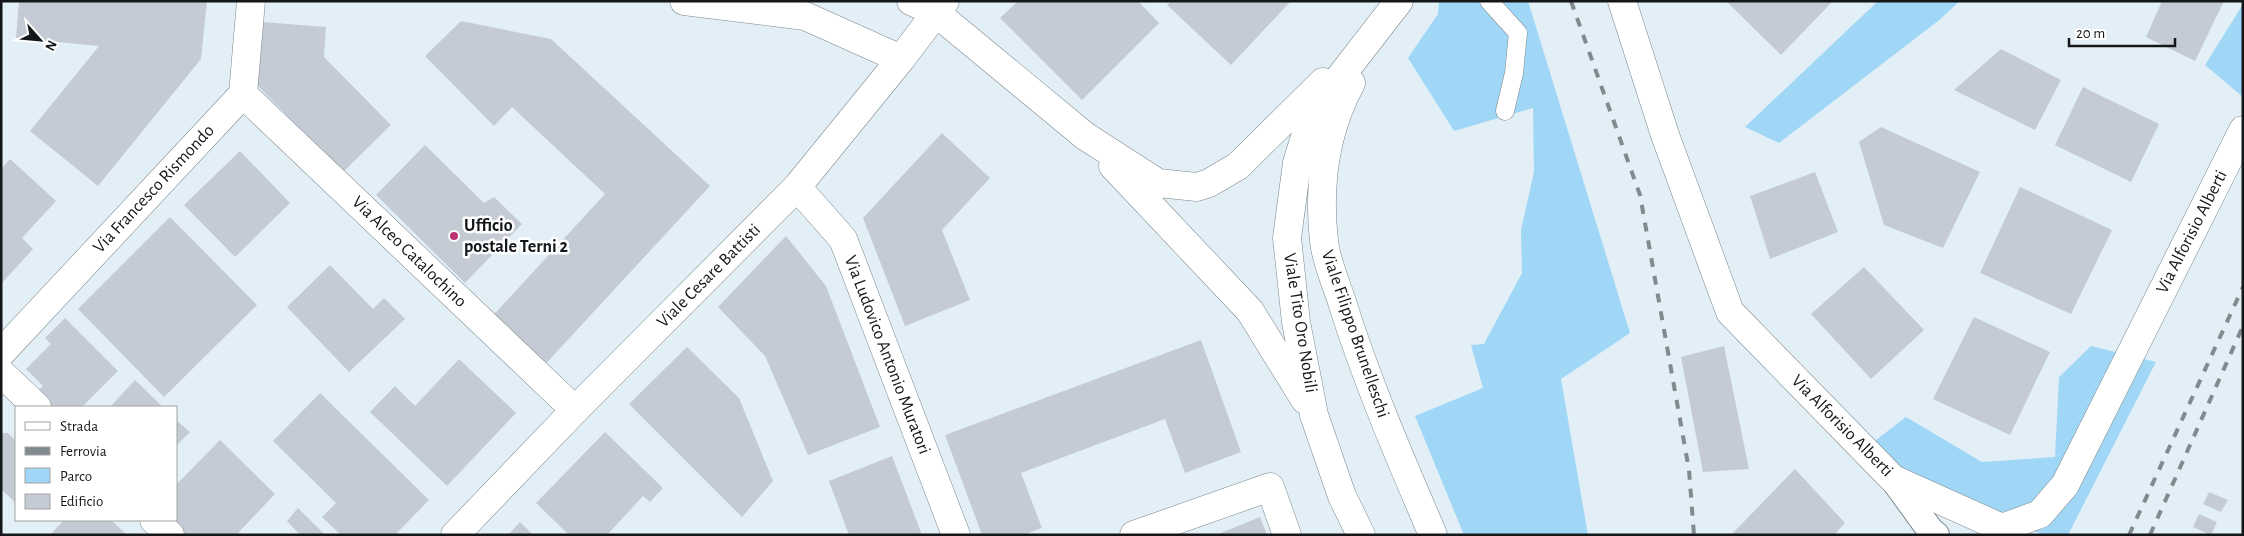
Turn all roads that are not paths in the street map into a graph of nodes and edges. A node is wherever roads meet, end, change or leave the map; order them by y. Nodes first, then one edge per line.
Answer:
1 (251, 1) edge
2 (1489, 1) edge
3 (1622, 1) edge
4 (695, 2) edge
5 (930, 5) edge
6 (1393, 10) edge
7 (901, 60) junction
8 (243, 94) junction
9 (1506, 111) dead end
10 (2243, 130) edge
11 (1084, 136) junction
12 (797, 187) junction
13 (1, 353) edge
14 (1, 373) edge
15 (36, 406) edge
16 (575, 410) junction
17 (1314, 415) junction
18 (1893, 479) junction
19 (1342, 496) junction
20 (155, 521) edge
21 (170, 535) edge
22 (455, 535) edge
23 (956, 535) edge
24 (1134, 535) edge
25 (1287, 535) edge
26 (1345, 535) edge
27 (1361, 535) edge
28 (1433, 535) edge
29 (1936, 535) edge

1 - 8 street
2 - 9 lane
3 - 18 street, Via Alforisio Alberti
4 - 7 street
5 - 7 street, Viale Cesare Battisti
5 - 11 street, Viale Tito Oro Nobili
6 - 11 street, Viale Tito Oro Nobili
6 - 17 street, Viale Tito Oro Nobili
6 - 28 street, Viale Filippo Brunelleschi
7 - 12 street, Viale Cesare Battisti
8 - 13 street, Via Francesco Rismondo
8 - 16 street, Via Alceo Catalochino
10 - 18 street, Via Alforisio Alberti
11 - 17 street, Viale Tito Oro Nobili
12 - 16 street, Viale Cesare Battisti
12 - 23 street, Via Ludovico Antonio Muratori
14 - 15 street
16 - 22 street, Viale Cesare Battisti
17 - 19 street, Viale Tito Oro Nobili
18 - 29 street
19 - 26 street
19 - 27 street, Viale Tito Oro Nobili
20 - 21 street
24 - 25 street

